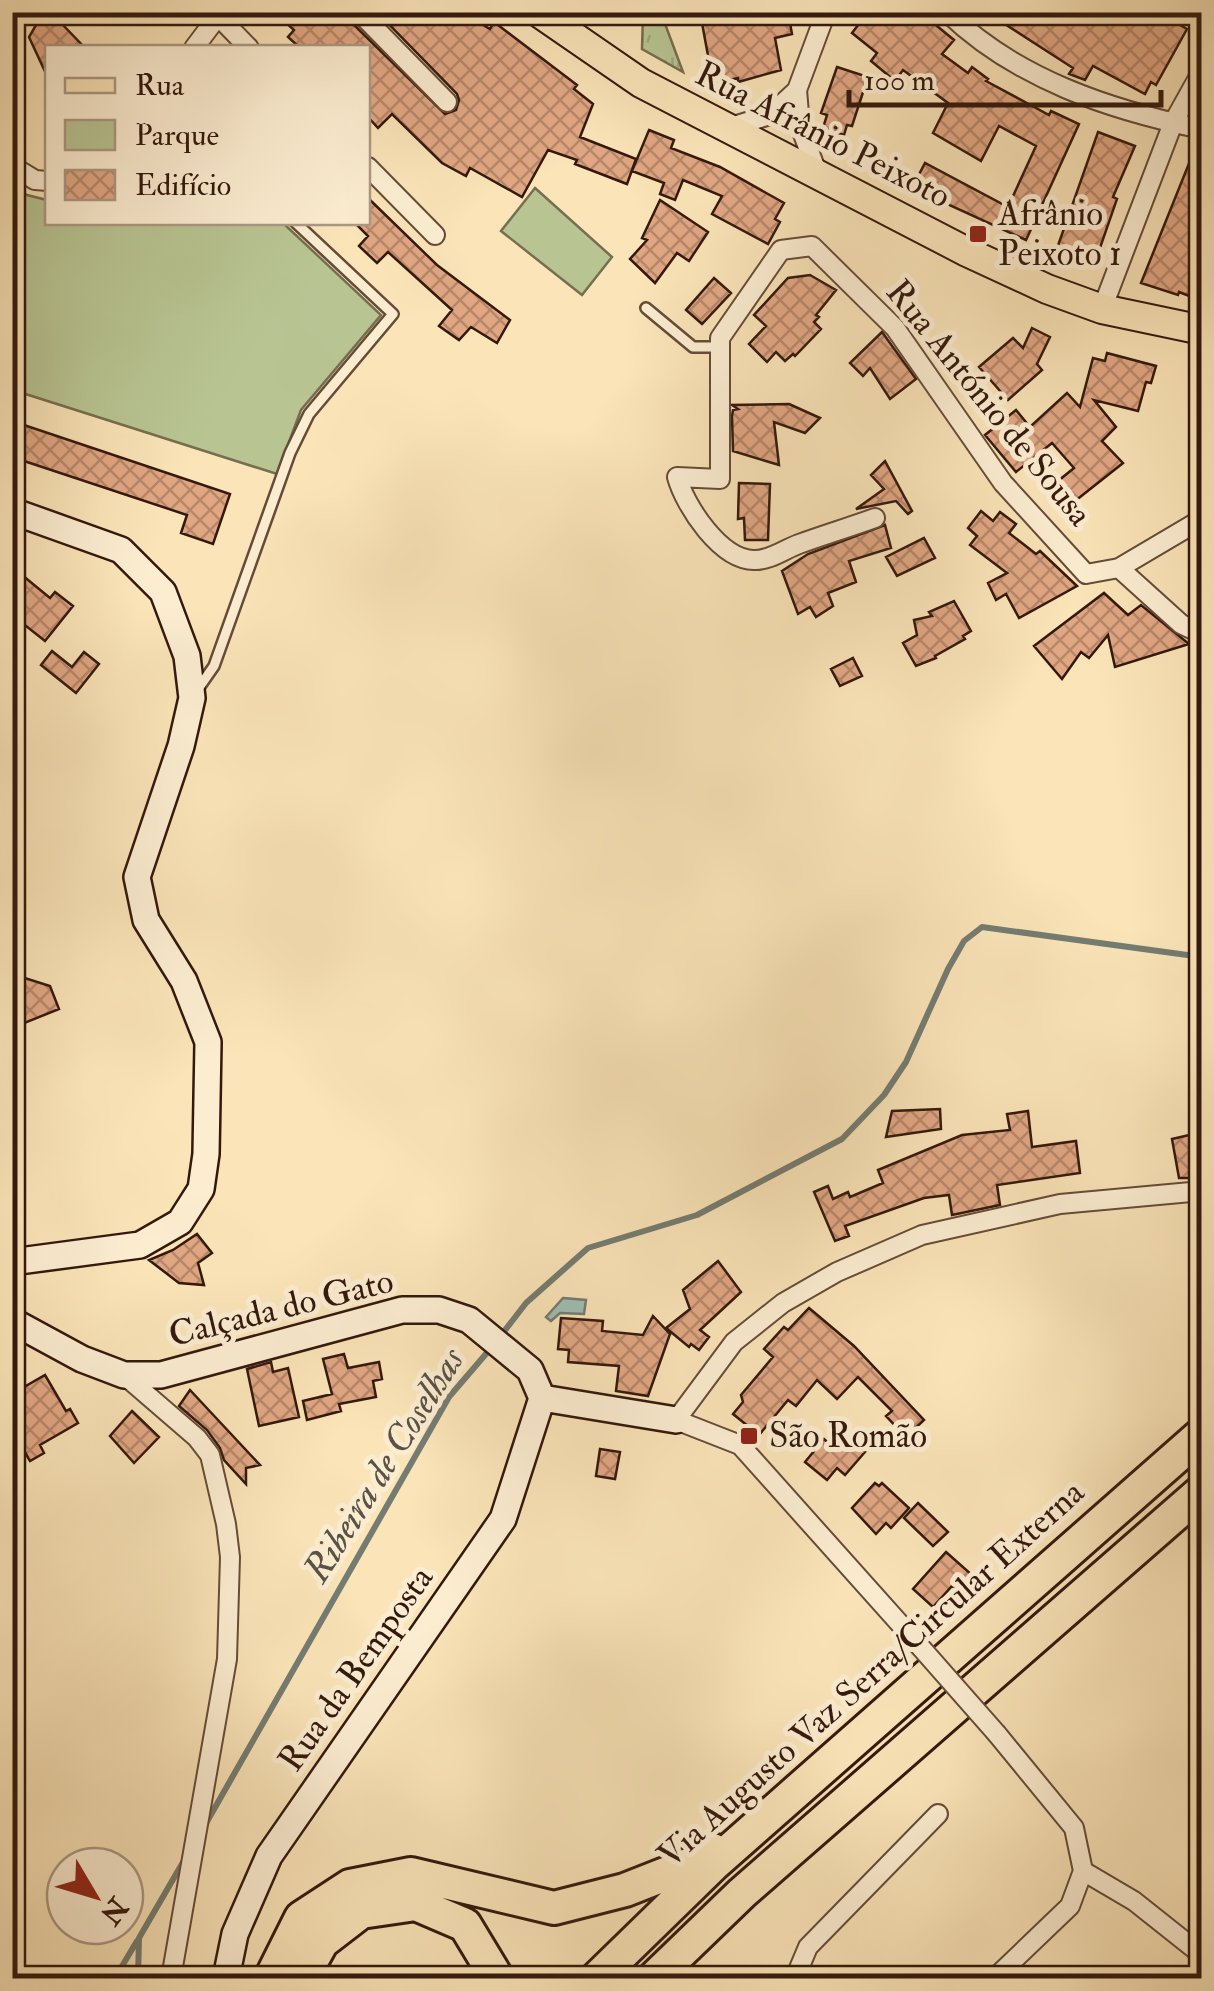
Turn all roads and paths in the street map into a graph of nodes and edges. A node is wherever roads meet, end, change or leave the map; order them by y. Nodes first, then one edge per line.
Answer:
1 (359, 12) edge
2 (538, 12) edge
3 (826, 12) edge
4 (947, 12) edge
5 (220, 14) edge
6 (196, 45) edge
7 (246, 45) edge
8 (1202, 72) edge
9 (796, 90) junction
10 (447, 102) dead end
11 (1173, 123) junction
12 (727, 128) junction
13 (1202, 129) edge
14 (12, 166) edge
15 (370, 169) edge
16 (818, 176) junction
17 (45, 181) edge
18 (297, 225) edge
19 (435, 235) dead end
20 (646, 308) dead end
21 (1102, 309) junction
22 (1202, 330) edge
23 (720, 347) junction
24 (12, 511) edge
25 (875, 518) dead end
26 (1202, 519) edge
27 (1119, 568) junction
28 (1202, 634) edge
29 (192, 698) junction
30 (1202, 1191) edge
31 (12, 1262) edge
32 (12, 1321) edge
33 (124, 1375) junction
34 (542, 1398) junction
35 (676, 1420) junction
36 (1202, 1434) edge
37 (1202, 1490) edge
38 (772, 1814) junction
39 (938, 1814) dead end
40 (1083, 1871) junction
41 (1202, 1955) edge
42 (171, 1978) edge
43 (226, 1978) edge
44 (271, 1978) edge
45 (302, 1978) edge
46 (498, 1978) edge
47 (597, 1978) edge
48 (654, 1978) edge
49 (795, 1978) edge
50 (995, 1978) edge

1 - 10 street
2 - 12 main road, Rua Afrânio Peixoto
3 - 9 street
4 - 11 street
5 - 6 street
5 - 7 street
8 - 11 street
9 - 12 street
9 - 16 street
11 - 13 street
11 - 21 street
12 - 16 main road, Rua Afrânio Peixoto
14 - 17 street
15 - 19 street
16 - 21 main road, Rua Afrânio Peixoto
18 - 29 lane
20 - 23 lane
21 - 22 main road, Rua Afrânio Peixoto
23 - 25 street, Rua António de Sousa
23 - 27 street, Rua António de Sousa
24 - 29 street
26 - 27 street
27 - 28 street
29 - 31 street
30 - 35 street
32 - 33 street, Calçada do Gato
33 - 34 street, Calçada do Gato
33 - 42 street
34 - 35 street
34 - 43 street, Rua da Bemposta
35 - 40 street, bridge
36 - 38 highway, Via Augusto Vaz Serra/Circular Externa
37 - 48 highway
38 - 44 highway
38 - 47 highway, Via Augusto Vaz Serra/Circular Externa
39 - 49 street
40 - 41 street
40 - 50 street
45 - 46 highway

